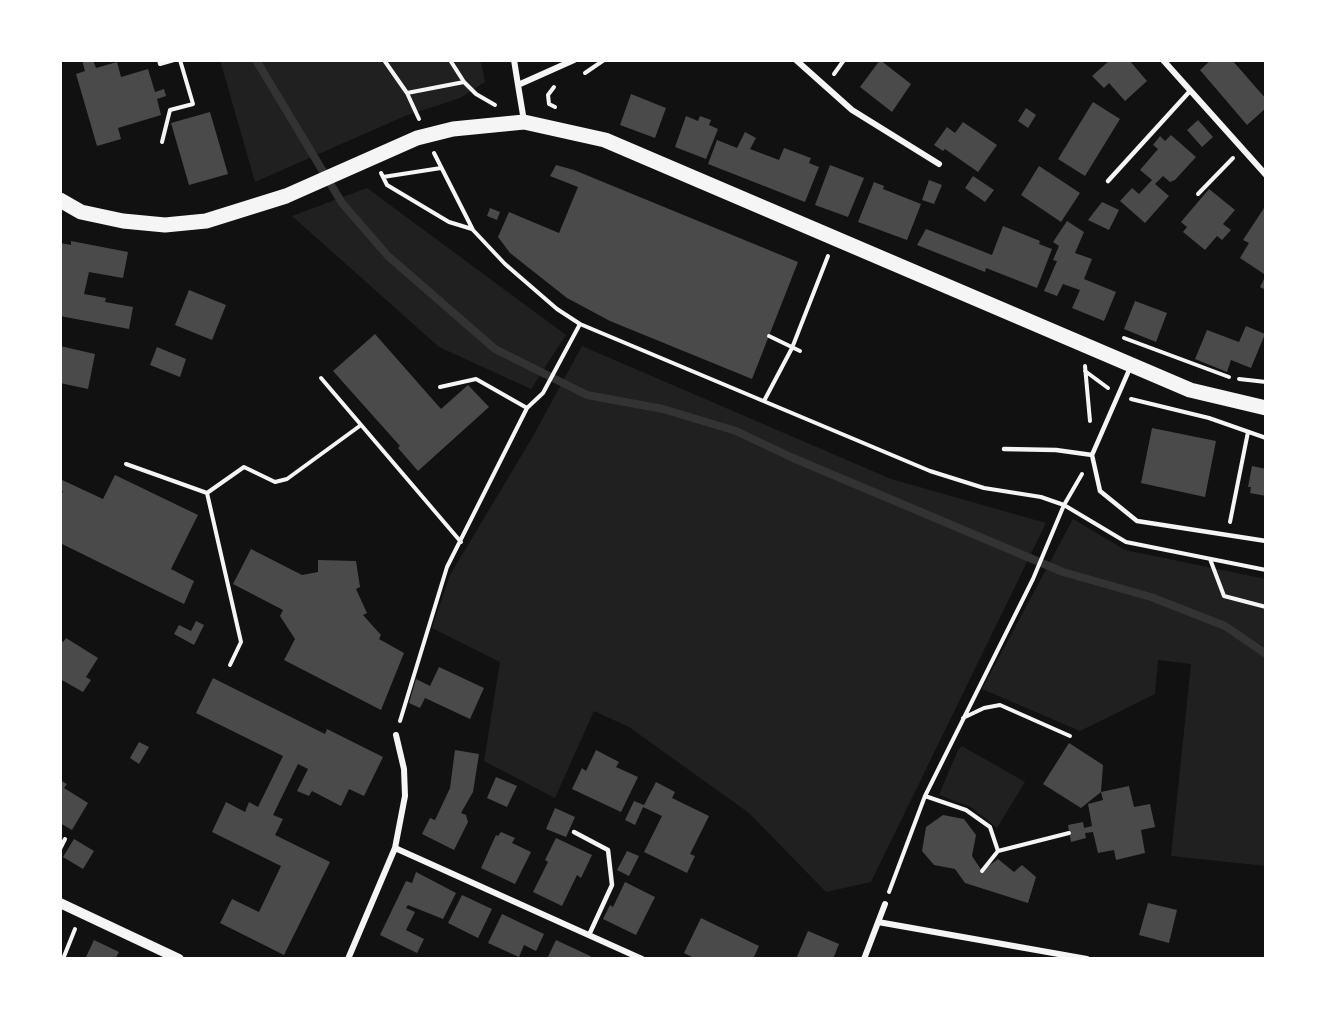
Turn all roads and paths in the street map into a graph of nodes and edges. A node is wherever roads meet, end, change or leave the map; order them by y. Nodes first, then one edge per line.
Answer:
1 (159, 60) edge
2 (174, 60) edge
3 (180, 60) edge
4 (450, 60) edge
5 (514, 60) edge
6 (574, 60) edge
7 (604, 60) edge
8 (796, 60) edge
9 (1163, 60) edge
10 (577, 77) dead end
11 (464, 82) junction
12 (561, 84) dead end
13 (518, 85) junction
14 (1190, 91) junction
15 (407, 93) dead end
16 (565, 110) dead end
17 (524, 122) junction
18 (162, 142) dead end
19 (1242, 148) junction
20 (372, 156) junction
21 (939, 164) dead end
22 (441, 168) dead end
23 (1266, 175) edge
24 (383, 177) junction
25 (1108, 181) dead end
26 (1198, 194) dead end
27 (60, 200) edge
28 (835, 238) junction
29 (580, 324) junction
30 (769, 336) dead end
31 (792, 348) junction
32 (800, 351) dead end
33 (1131, 365) junction
34 (1084, 371) dead end
35 (321, 378) dead end
36 (440, 387) dead end
37 (1118, 395) junction
38 (764, 401) junction
39 (527, 408) junction
40 (1266, 408) edge
41 (361, 424) junction
42 (1248, 432) junction
43 (1266, 438) edge
44 (1004, 449) dead end
45 (1092, 455) junction
46 (126, 464) dead end
47 (207, 493) junction
48 (1064, 505) junction
49 (1227, 536) junction
50 (1266, 541) edge
51 (461, 542) junction
52 (1210, 559) junction
53 (1266, 570) edge
54 (1266, 607) edge
55 (230, 665) dead end
56 (963, 718) junction
57 (396, 735) joint
58 (1070, 736) dead end
59 (925, 796) junction
60 (574, 832) dead end
61 (1069, 833) dead end
62 (66, 839) dead end
63 (395, 848) junction
64 (60, 849) edge
65 (999, 851) junction
66 (982, 871) dead end
67 (60, 903) edge
68 (885, 904) joint
69 (82, 913) junction
70 (878, 922) junction
71 (589, 935) junction
72 (63, 959) edge
73 (179, 959) edge
74 (348, 959) edge
75 (642, 959) edge
76 (864, 959) edge
77 (1087, 959) edge

1 - 2 path
3 - 18 path
4 - 11 path
5 - 13 street
6 - 13 street
7 - 10 path
8 - 21 street
9 - 14 street
11 - 15 path
11 - 17 path
12 - 16 path
13 - 17 street
14 - 19 street
14 - 25 lane
17 - 20 main road
17 - 28 main road
19 - 23 street
19 - 26 path
20 - 24 path
20 - 27 main road
22 - 24 path
24 - 29 path
28 - 31 path
28 - 33 main road
29 - 38 path
29 - 39 path
30 - 31 path
31 - 32 path
31 - 38 path
33 - 37 lane
33 - 40 main road
34 - 37 path
35 - 41 path
36 - 39 path
37 - 42 path
37 - 45 lane
38 - 48 path
39 - 51 path
41 - 47 path
41 - 51 path
42 - 43 path
42 - 49 path
44 - 45 lane
45 - 48 path
45 - 49 lane
46 - 47 path
47 - 55 path
48 - 52 path
48 - 56 path
49 - 50 lane
51 - 57 path
52 - 53 path
52 - 54 path
56 - 58 path
56 - 59 path
57 - 63 street
59 - 65 path
59 - 68 path
60 - 71 lane
61 - 65 path
62 - 64 path
63 - 71 street
63 - 74 street
65 - 66 path
67 - 69 street
68 - 70 street
69 - 72 path
69 - 73 street
70 - 76 street
70 - 77 street
71 - 75 street

